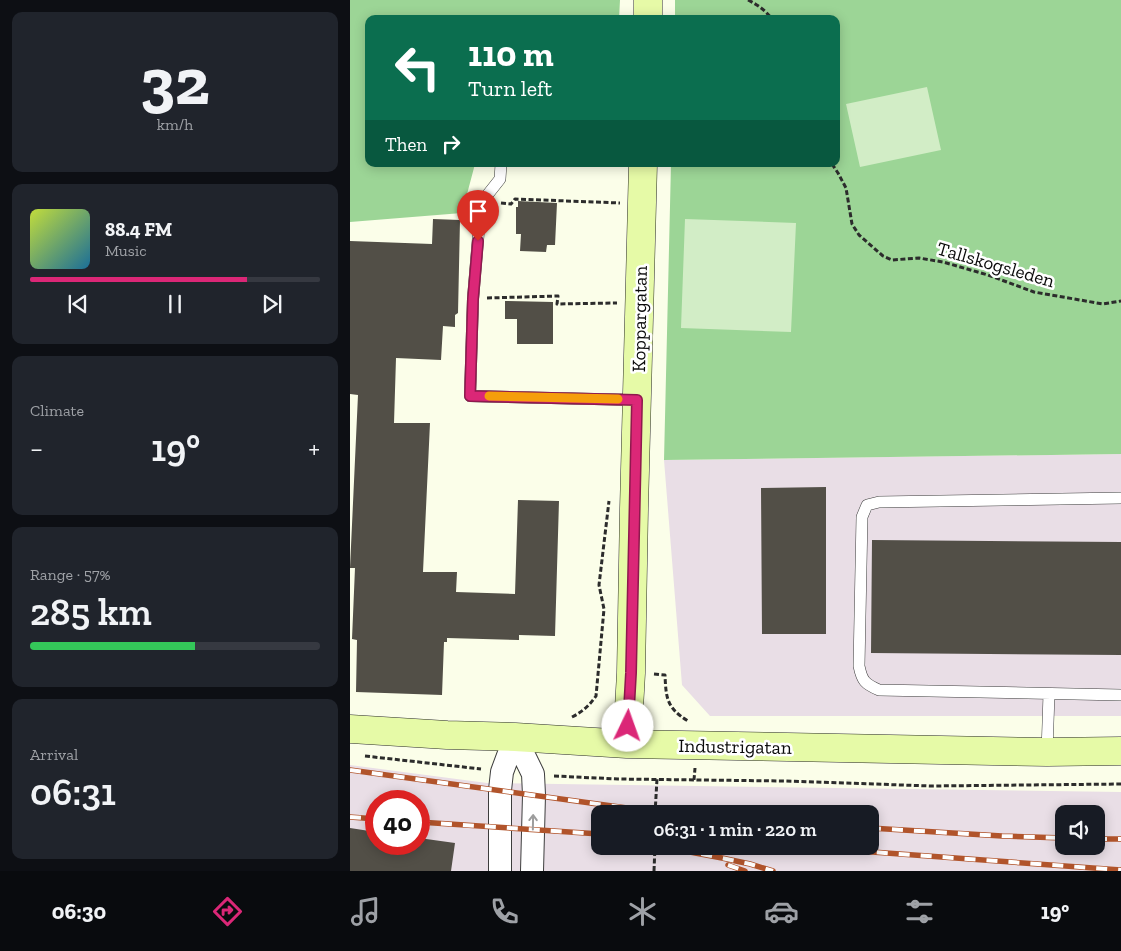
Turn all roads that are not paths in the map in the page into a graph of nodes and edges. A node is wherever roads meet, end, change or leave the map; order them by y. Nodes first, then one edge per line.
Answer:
1 (648, 0) edge
2 (648, 15) edge
3 (501, 167) edge
4 (643, 167) edge
5 (637, 400) junction
6 (1121, 498) edge
7 (1049, 694) junction
8 (1121, 695) edge
9 (350, 729) edge
10 (515, 736) junction
11 (627, 744) junction
12 (1121, 751) edge
13 (1047, 752) junction
14 (500, 871) edge
15 (532, 871) edge

1 - 2 street
3 - 5 lane
4 - 5 street, Koppargatan
5 - 11 street, Koppargatan
6 - 7 lane
7 - 8 lane
7 - 13 lane
9 - 10 street, Industrigatan
10 - 11 street, Industrigatan
10 - 14 street
15 -> 10 street
11 - 13 street, Industrigatan
12 - 13 street, Industrigatan

